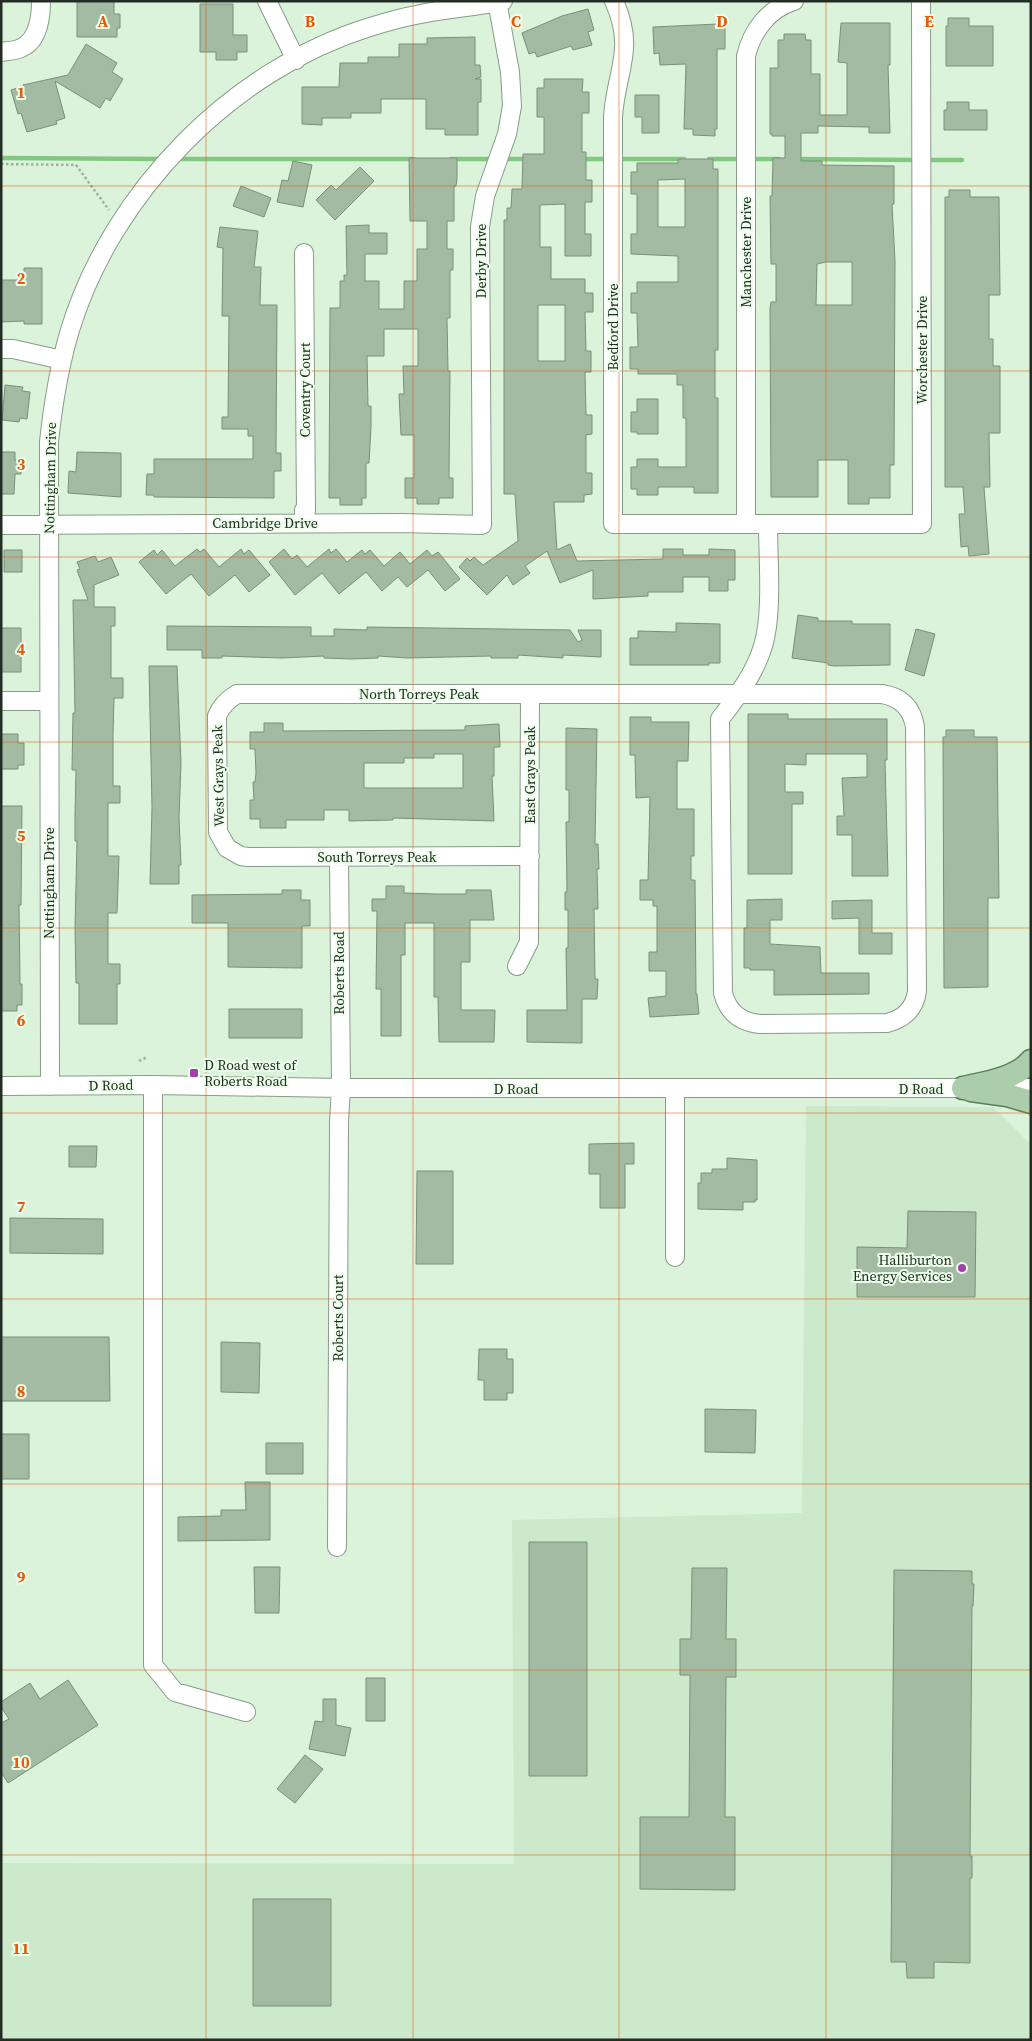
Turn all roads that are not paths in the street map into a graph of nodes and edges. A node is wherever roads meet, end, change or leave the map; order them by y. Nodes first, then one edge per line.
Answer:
1 (41, 1) edge
2 (267, 1) edge
3 (614, 1) edge
4 (794, 1) edge
5 (921, 1) edge
6 (499, 2) edge
7 (1, 52) edge
8 (296, 60) junction
9 (304, 253) dead end
10 (1, 349) edge
11 (62, 360) junction
12 (304, 523) junction
13 (746, 524) junction
14 (768, 524) junction
15 (1, 525) edge
16 (49, 525) junction
17 (482, 525) joint
18 (530, 694) junction
19 (740, 694) junction
20 (1, 701) edge
21 (49, 701) junction
22 (225, 703) joint
23 (227, 848) joint
24 (530, 856) junction
25 (339, 857) junction
26 (517, 966) dead end
27 (1031, 1061) edge
28 (153, 1085) junction
29 (1, 1086) edge
30 (50, 1086) junction
31 (341, 1088) junction
32 (963, 1088) junction
33 (1031, 1088) edge
34 (675, 1089) junction
35 (1031, 1102) edge
36 (675, 1257) dead end
37 (337, 1547) dead end
38 (246, 1712) dead end

1 - 7 street
2 - 8 street
3 - 13 street, Bedford Drive
4 - 13 street, Manchester Drive
5 - 14 street, Worchester Drive
6 - 8 street, Nottingham Drive
6 - 17 street, Derby Drive
8 - 11 street, Nottingham Drive
9 - 12 street, Coventry Court
10 - 11 street
11 - 16 street, Nottingham Drive
12 - 16 street, Cambridge Drive
12 - 17 street, Cambridge Drive
13 - 14 street, Worchester Drive
14 - 19 street
15 - 16 street, Cambridge Drive
16 - 21 street, Nottingham Drive
18 - 19 street, North Torreys Peak
18 - 22 street, North Torreys Peak
18 - 24 street, East Grays Peak
19 - 19 street, North Torreys Peak
20 - 21 street
21 - 30 street, Nottingham Drive
22 - 23 street, West Grays Peak
23 - 25 street, South Torreys Peak
24 - 25 street, South Torreys Peak
24 - 26 street, East Grays Peak
25 - 31 street, Roberts Road
27 - 32 main road
28 - 30 street, D Road
28 - 31 street, D Road
28 - 38 street
29 - 30 street, D Road
31 - 34 street, D Road
31 - 37 street, Roberts Court
32 - 33 street, D Road
32 - 34 street, D Road
32 - 35 main road
34 - 36 street

